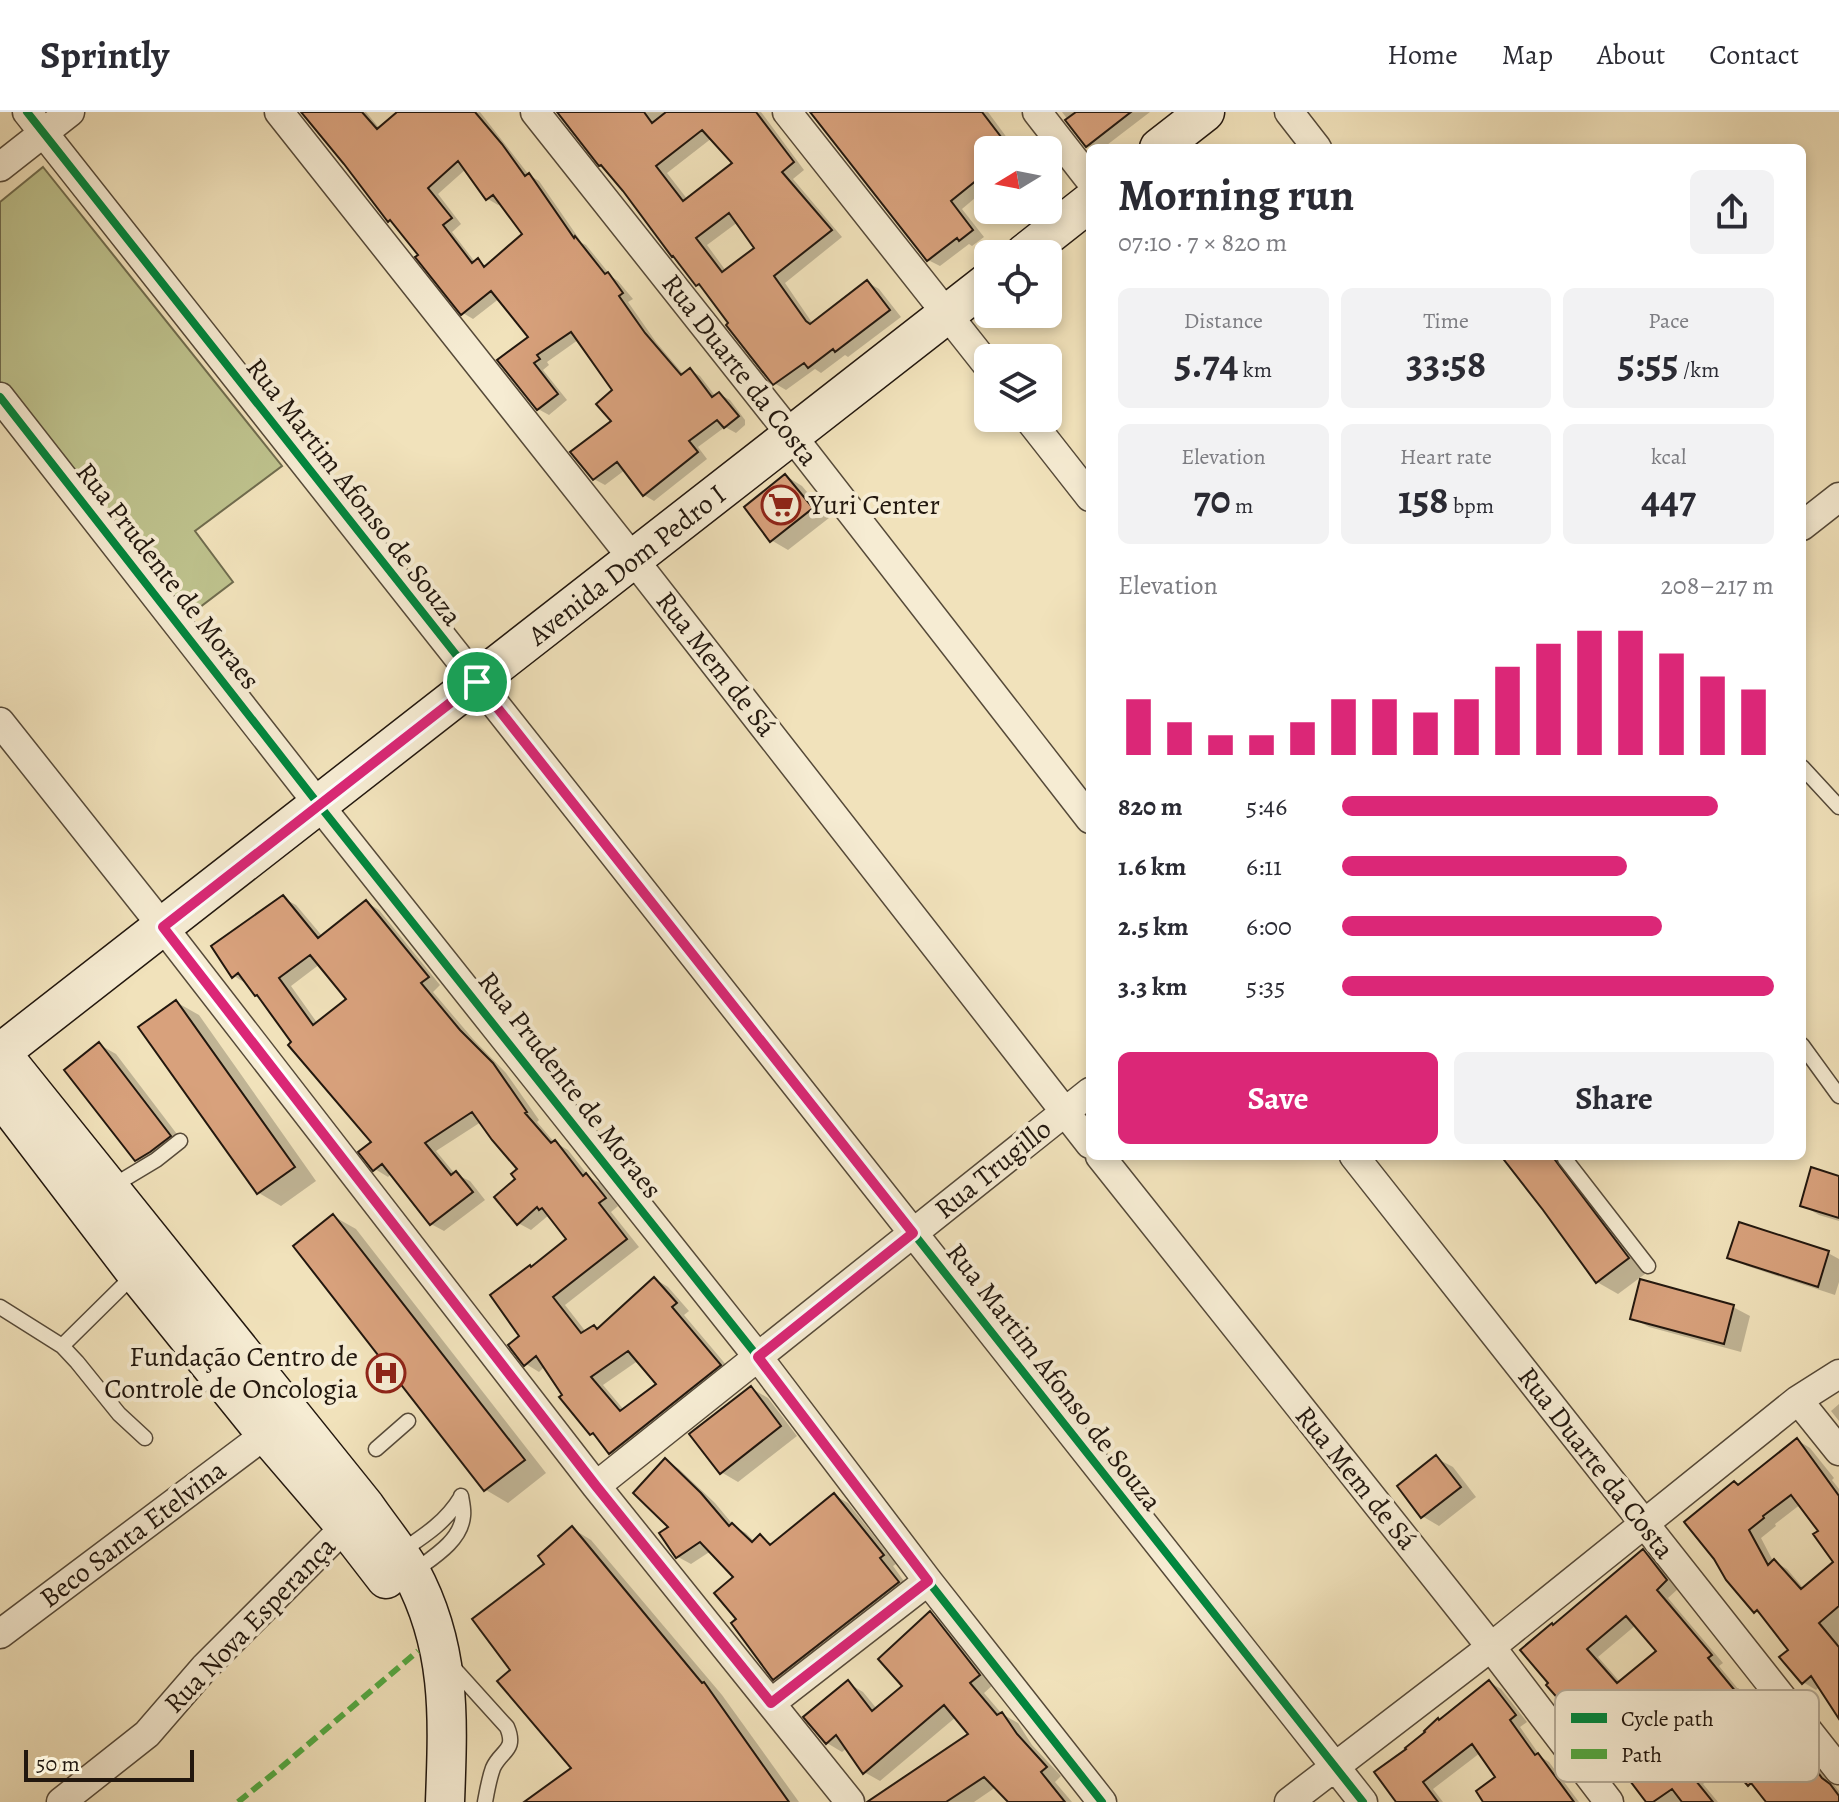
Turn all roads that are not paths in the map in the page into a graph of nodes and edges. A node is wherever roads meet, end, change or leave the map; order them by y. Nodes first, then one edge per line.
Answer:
1 (70, 112) edge
2 (279, 112) edge
3 (535, 112) edge
4 (787, 112) edge
5 (1037, 112) edge
6 (1205, 112) edge
7 (1289, 112) edge
8 (35, 123) edge
9 (1164, 144) edge
10 (1314, 144) edge
11 (0, 167) edge
12 (1086, 175) edge
13 (1086, 205) edge
14 (1042, 240) edge
15 (974, 293) edge
16 (947, 314) junction
17 (974, 348) edge
18 (0, 397) edge
19 (1039, 432) edge
20 (792, 436) junction
21 (1086, 492) edge
22 (1839, 497) edge
23 (1806, 523) edge
24 (634, 560) junction
25 (477, 682) junction
26 (0, 722) edge
27 (1806, 771) edge
28 (319, 805) junction
29 (1839, 807) edge
30 (1086, 814) edge
31 (163, 927) junction
32 (1806, 1051) edge
33 (0, 1053) edge
34 (0, 1095) edge
35 (1086, 1095) edge
36 (1839, 1096) edge
37 (1065, 1112) junction
38 (1086, 1139) edge
39 (180, 1141) dead end
40 (1103, 1160) edge
41 (1357, 1160) edge
42 (1568, 1160) edge
43 (109, 1188) junction
44 (913, 1233) junction
45 (1648, 1266) dead end
46 (136, 1273) junction
47 (0, 1307) edge
48 (62, 1346) junction
49 (758, 1357) junction
50 (1839, 1374) edge
51 (1798, 1400) junction
52 (408, 1421) dead end
53 (266, 1434) junction
54 (145, 1438) dead end
55 (376, 1449) dead end
56 (1839, 1451) edge
57 (596, 1486) junction
58 (355, 1516) junction
59 (1643, 1524) junction
60 (405, 1563) junction
61 (928, 1581) junction
62 (418, 1612) junction
63 (4, 1623) edge
64 (1491, 1647) junction
65 (441, 1654) junction
66 (1775, 1690) edge
67 (771, 1703) junction
68 (1555, 1731) edge
69 (1819, 1745) edge
70 (1334, 1767) junction
71 (1839, 1770) edge
72 (1594, 1782) edge
73 (61, 1802) edge
74 (426, 1802) edge
75 (445, 1802) edge
76 (485, 1802) edge
77 (850, 1802) edge
78 (1102, 1802) edge
79 (1289, 1802) edge
80 (1363, 1802) edge
81 (1609, 1802) edge

1 - 8 street
2 - 24 street, Rua Mem de Sá
3 - 20 street, Rua Duarte da Costa
4 - 16 street
5 - 12 street
6 - 9 street
7 - 10 street
8 - 11 street
8 - 25 street, Rua Martim Afonso de Souza
13 - 14 street
15 - 16 street, Avenida Dom Pedro I
16 - 17 street
16 - 20 street, Avenida Dom Pedro I
18 - 28 street, Rua Prudente de Moraes
19 - 21 street
20 - 24 street, Avenida Dom Pedro I
20 - 30 street, Rua Duarte da Costa
22 - 23 street
24 - 25 street, Avenida Dom Pedro I
24 - 37 street, Rua Mem de Sá
25 - 28 street, Avenida Dom Pedro I
25 - 44 street, Rua Martim Afonso de Souza
26 - 31 street
27 - 29 lane
28 - 31 street, Avenida Dom Pedro I
28 - 49 street, Rua Prudente de Moraes
31 - 33 street, Avenida Dom Pedro I
31 - 57 street
32 - 36 lane
33 - 43 street
34 - 46 street
35 - 37 street, Rua Trugillo
37 - 38 street, Rua Mem de Sá
37 - 44 street, Rua Trugillo
39 - 43 lane
40 - 64 street, Rua Mem de Sá
41 - 59 street, Rua Duarte da Costa
42 - 45 lane
43 - 58 street
44 - 49 street, Rua Trugillo
44 - 70 street, Rua Martim Afonso de Souza
46 - 48 lane
46 - 53 street
47 - 48 lane
48 - 54 lane
49 - 57 street, Rua Trugillo
49 - 61 street, Rua Prudente de Moraes
50 - 51 street
51 - 56 street
51 - 59 street
52 - 55 lane
53 - 58 street
53 - 63 street, Beco Santa Etelvina
57 - 67 street
58 - 60 street
58 - 62 street
58 - 73 street, Rua Nova Esperança
59 - 64 street
59 - 66 street, Rua Duarte da Costa
60 - 60 lane
60 - 62 street
61 - 67 street
61 - 78 street, Rua Prudente de Moraes
62 - 65 street
62 - 74 street
64 - 68 street, Rua Mem de Sá
64 - 70 street
65 - 75 street
65 - 76 lane
67 - 77 street
69 - 71 street, Rua Duarte da Costa
70 - 79 street
70 - 80 street, Rua Martim Afonso de Souza
72 - 81 street, Rua Mem de Sá

